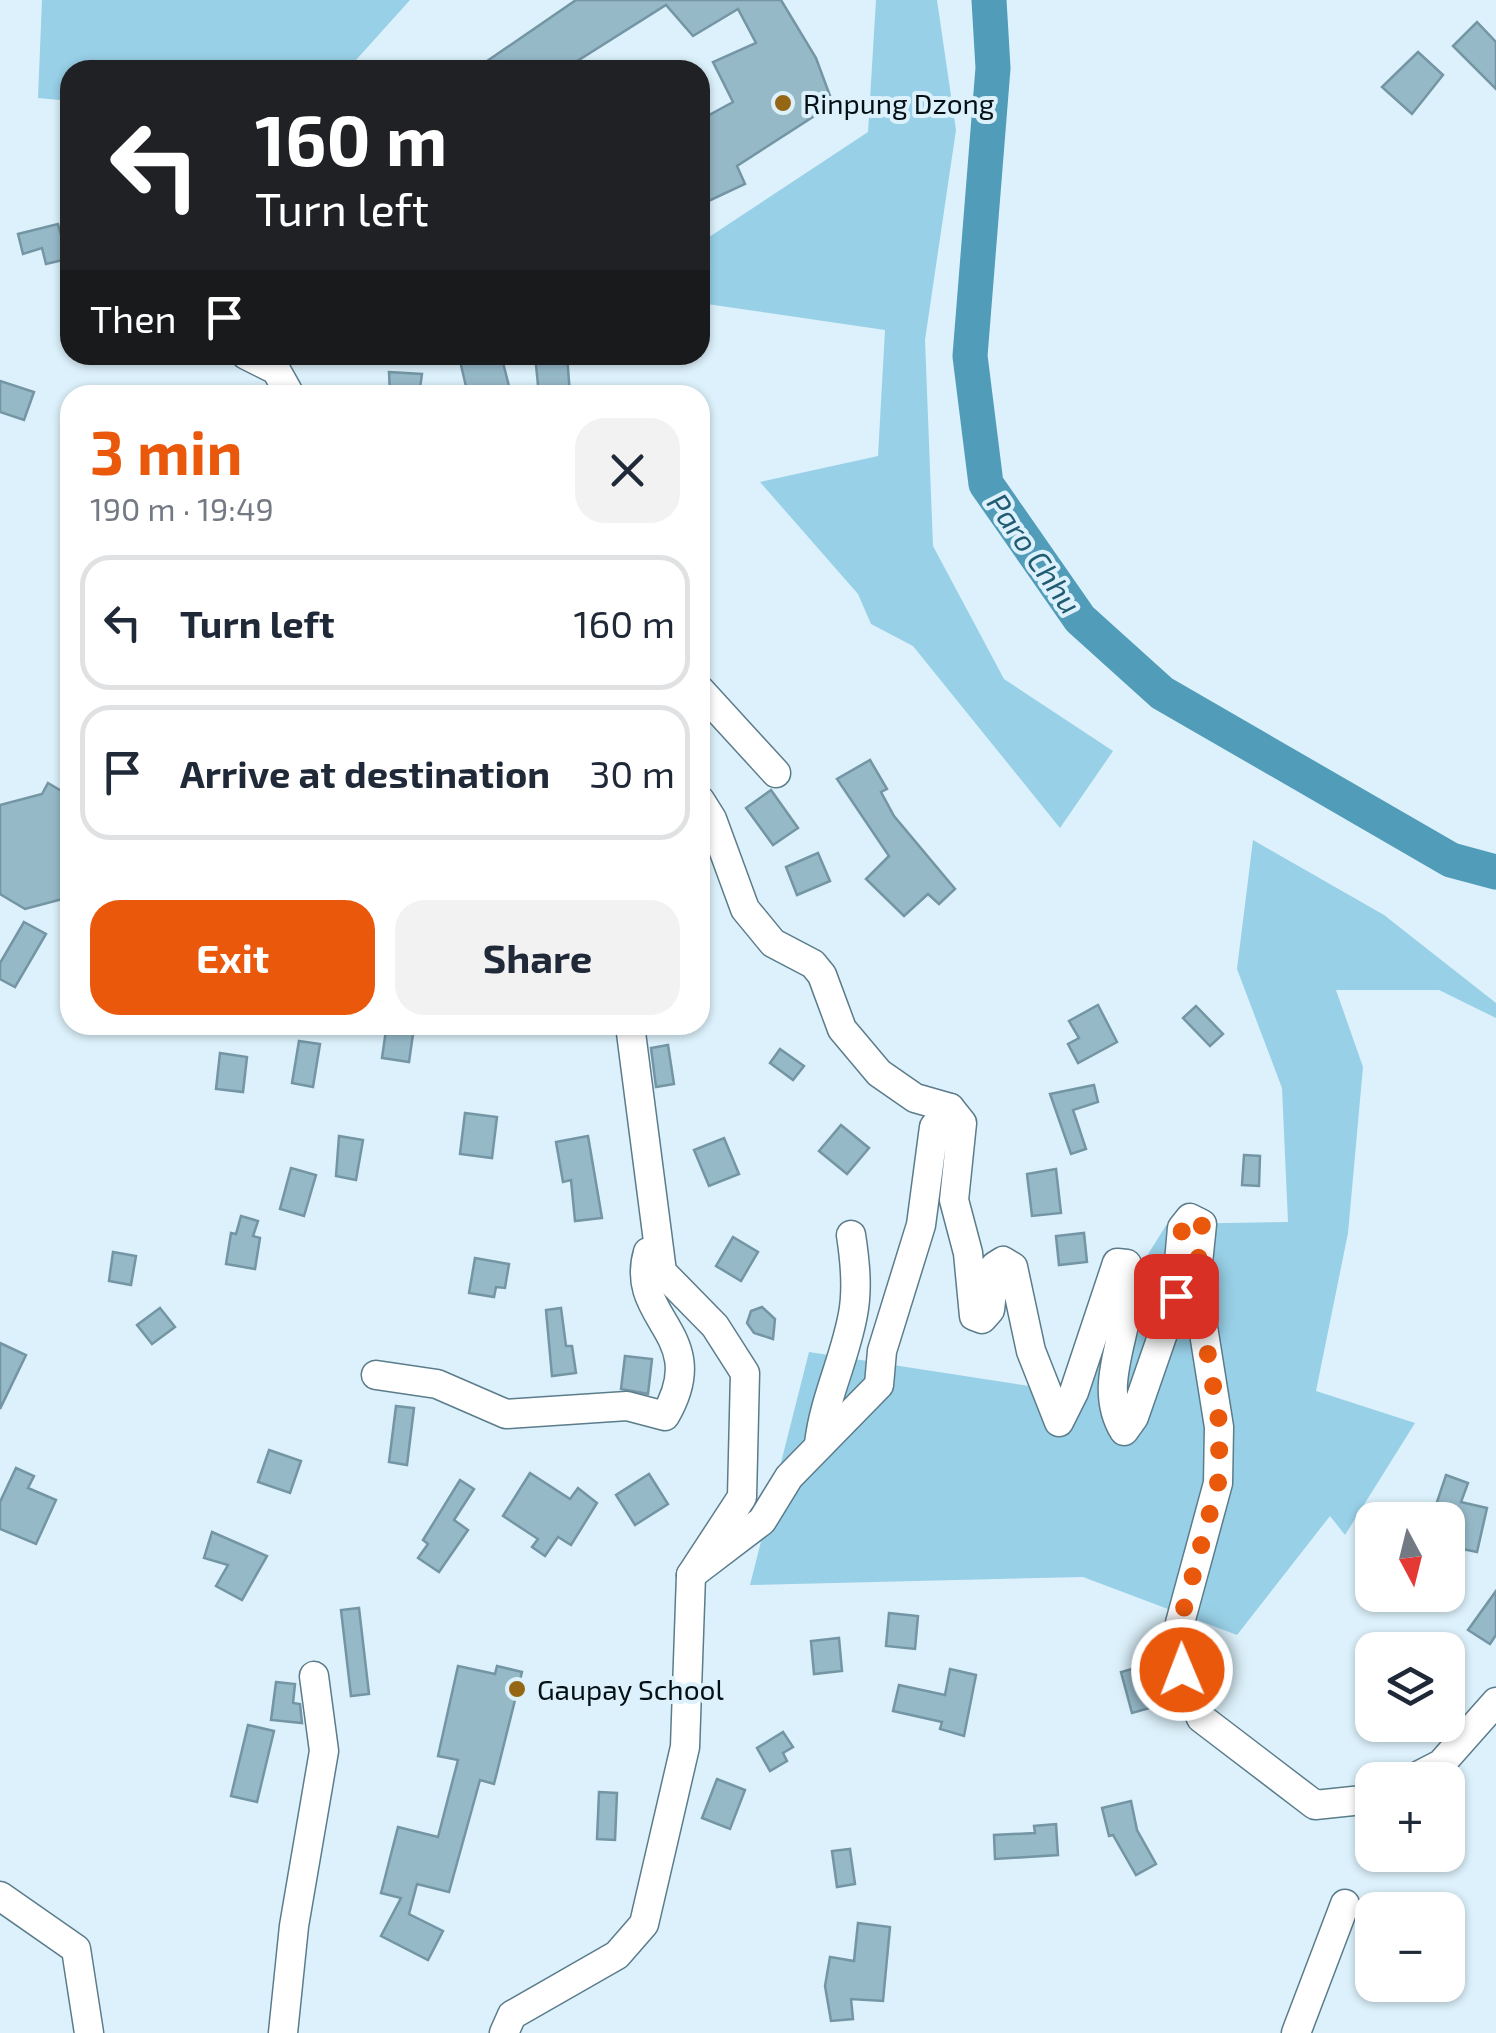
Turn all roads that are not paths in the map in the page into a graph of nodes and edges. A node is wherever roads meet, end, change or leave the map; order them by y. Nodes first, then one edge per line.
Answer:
1 (266, 365) edge
2 (284, 385) edge
3 (710, 701) edge
4 (776, 774) dead end
5 (710, 815) edge
6 (631, 1035) edge
7 (950, 1108) junction
8 (655, 1211) junction
9 (851, 1236) dead end
10 (376, 1375) dead end
11 (819, 1444) junction
12 (690, 1576) junction
13 (314, 1676) dead end
14 (1496, 1702) edge
15 (1442, 1762) edge
16 (1355, 1800) edge
17 (0, 1896) edge
18 (1345, 1904) dead end
19 (76, 1948) junction
20 (511, 2027) edge
21 (69, 2033) edge
22 (89, 2033) edge
23 (283, 2033) edge
24 (1296, 2033) edge

1 - 2 street
3 - 4 street
5 - 7 street
6 - 8 street
7 - 11 street
7 - 16 street
8 - 10 street
8 - 12 street
9 - 11 street
11 - 12 street
12 - 20 street
13 - 23 street
14 - 15 street
17 - 19 street
18 - 24 street
19 - 21 street
19 - 22 street

